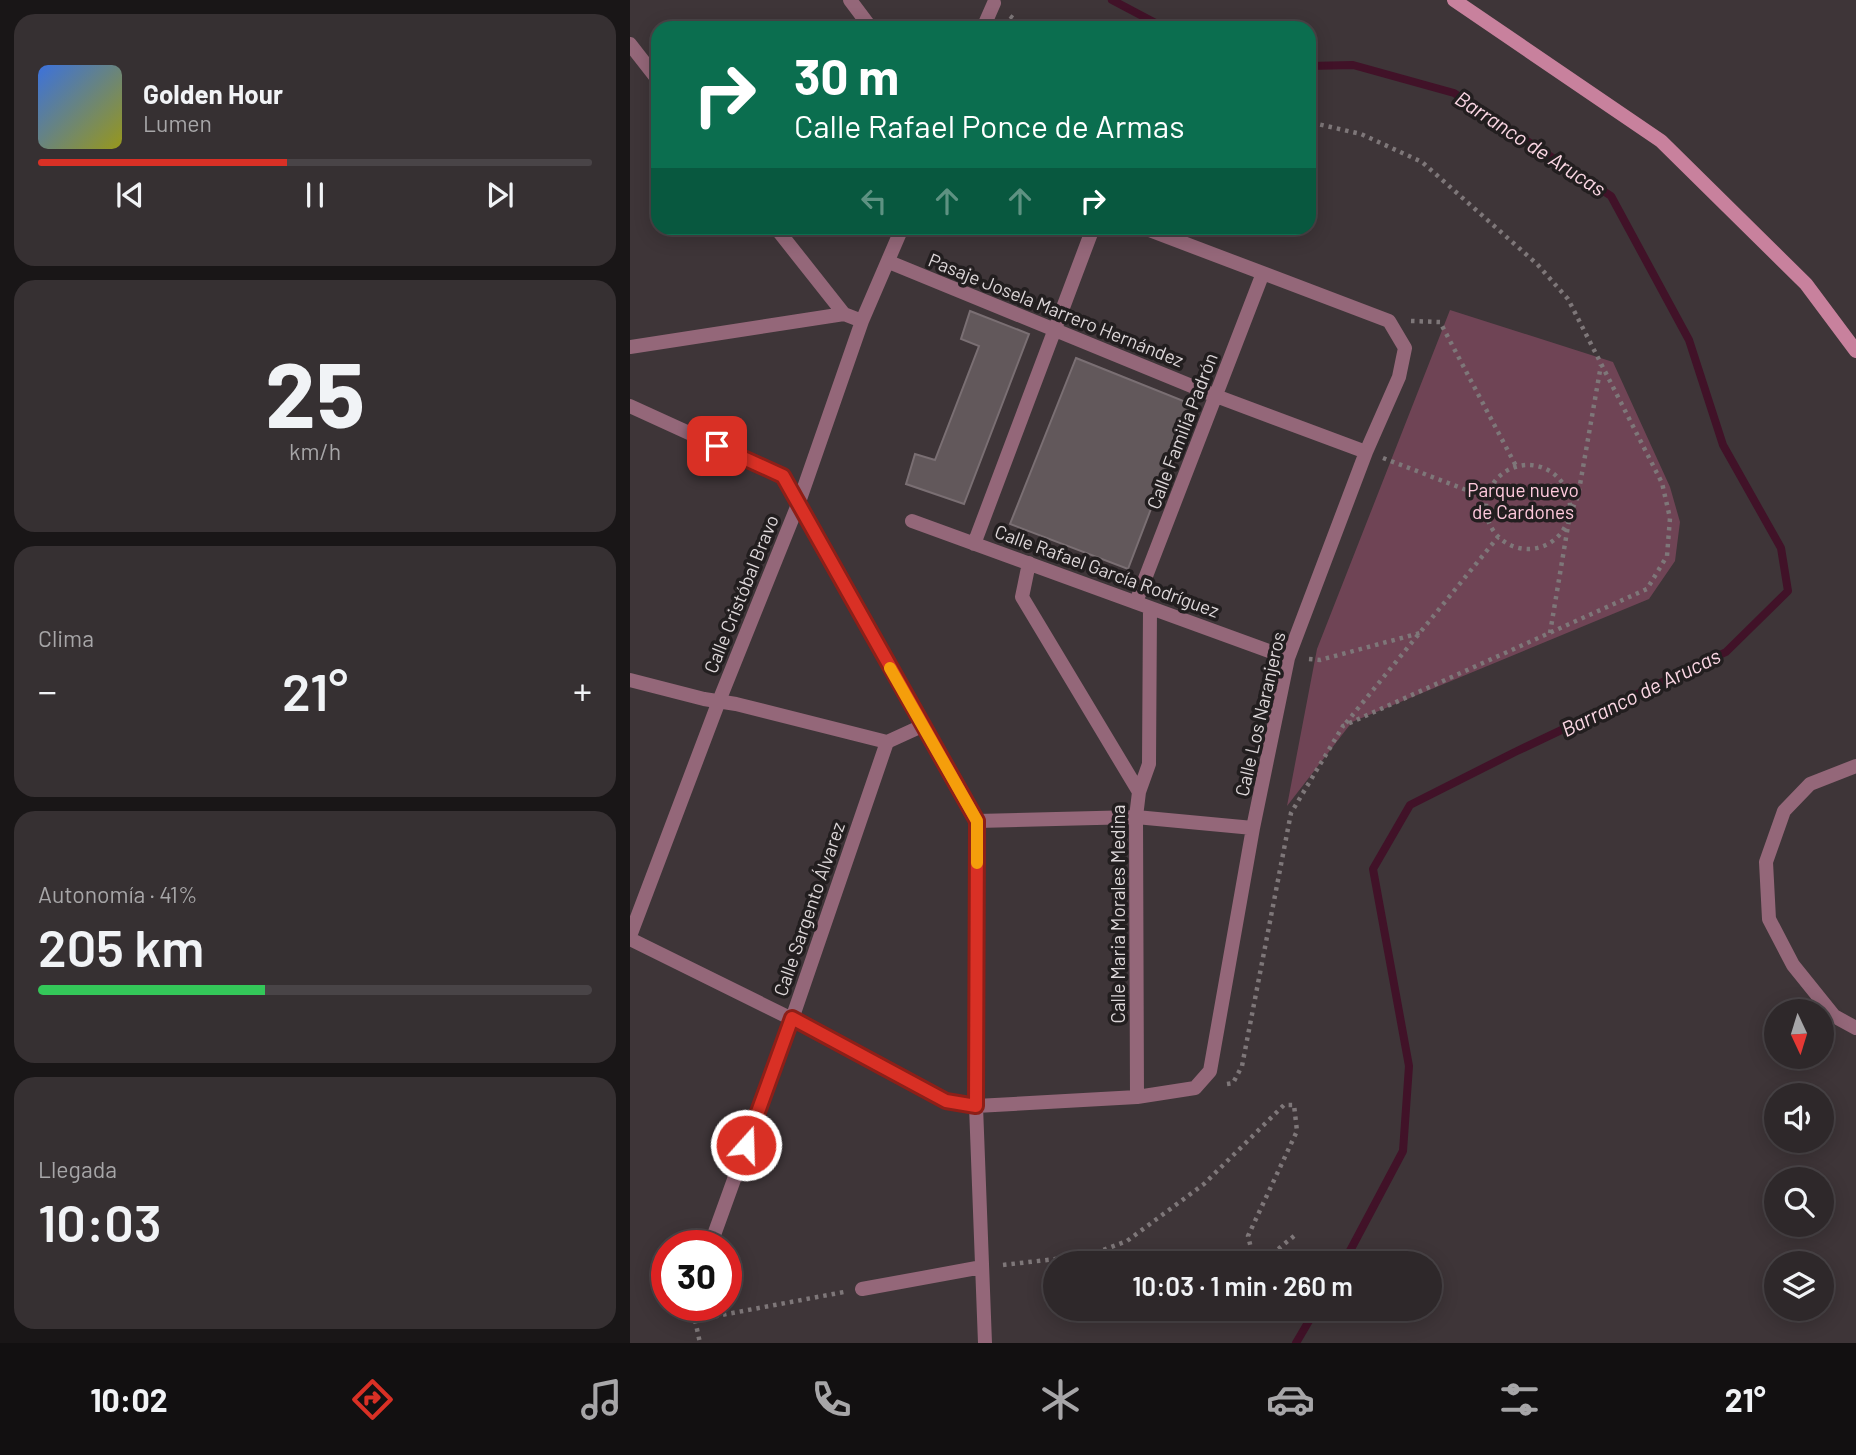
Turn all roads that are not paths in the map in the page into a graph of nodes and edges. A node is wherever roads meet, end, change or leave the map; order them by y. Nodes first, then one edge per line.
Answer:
1 (850, 0) edge
2 (1454, 0) edge
3 (994, 3) dead end
4 (866, 21) edge
5 (986, 21) edge
6 (630, 44) edge
7 (651, 71) edge
8 (782, 235) edge
9 (899, 235) edge
10 (1090, 235) edge
11 (1163, 235) edge
12 (889, 262) junction
13 (1263, 273) junction
14 (844, 314) junction
15 (862, 321) junction
16 (1055, 328) junction
17 (630, 347) edge
18 (1856, 351) edge
19 (1216, 396) junction
20 (630, 406) edge
21 (1366, 452) junction
22 (799, 502) junction
23 (912, 521) dead end
24 (975, 544) junction
25 (1029, 563) junction
26 (1143, 605) junction
27 (1288, 658) junction
28 (630, 680) edge
29 (719, 701) junction
30 (922, 726) junction
31 (887, 742) junction
32 (1856, 766) edge
33 (1139, 792) junction
34 (1136, 817) junction
35 (977, 821) junction
36 (1253, 828) junction
37 (630, 938) edge
38 (792, 1018) junction
39 (1856, 1028) edge
40 (1137, 1097) junction
41 (976, 1106) junction
42 (716, 1230) edge
43 (982, 1267) junction
44 (862, 1289) road end
45 (985, 1343) edge

1 - 4 street
2 - 18 street
3 - 5 street
6 - 7 street
8 - 14 street
9 - 12 street, Calle Cristóbal Bravo
10 - 16 street
11 - 13 street
12 - 15 street, Calle Cristóbal Bravo
12 - 16 street, Pasaje Josela Marrero Hernández
13 - 19 street, Calle Familia Padrón
13 - 21 street, Calle Los Naranjeros
14 - 15 street
14 - 17 street
15 - 22 street, Calle Cristóbal Bravo
16 - 19 street, Pasaje Josela Marrero Hernández
16 - 24 street
19 - 21 street, Pasaje Josela Marrero Hernández
19 - 26 street, Calle Familia Padrón
20 - 22 street
21 - 27 street, Calle Los Naranjeros
22 - 29 street, Calle Cristóbal Bravo
22 - 30 street
23 - 24 street, Calle Rafael García Rodríguez
24 - 25 street, Calle Rafael García Rodríguez
25 - 26 street, Calle Rafael García Rodríguez
25 - 33 street
26 - 27 street, Calle Rafael García Rodríguez
26 - 33 street, Calle Maria Morales Medina
27 - 36 street, Calle Los Naranjeros
28 - 29 street
29 - 31 street
29 - 37 street, Calle Cristóbal Bravo
30 - 31 street
30 - 35 street
31 - 38 street, Calle Sargento Álvarez
32 - 39 street
33 - 34 street, Calle Maria Morales Medina
34 - 35 street
34 - 36 street
34 - 40 street, Calle Maria Morales Medina
35 - 41 street
36 - 40 street, Calle Los Naranjeros
37 - 38 street
38 - 41 street
38 - 42 street, Calle Sargento Álvarez
40 - 41 street
41 - 43 street
43 - 44 street
43 - 45 street

